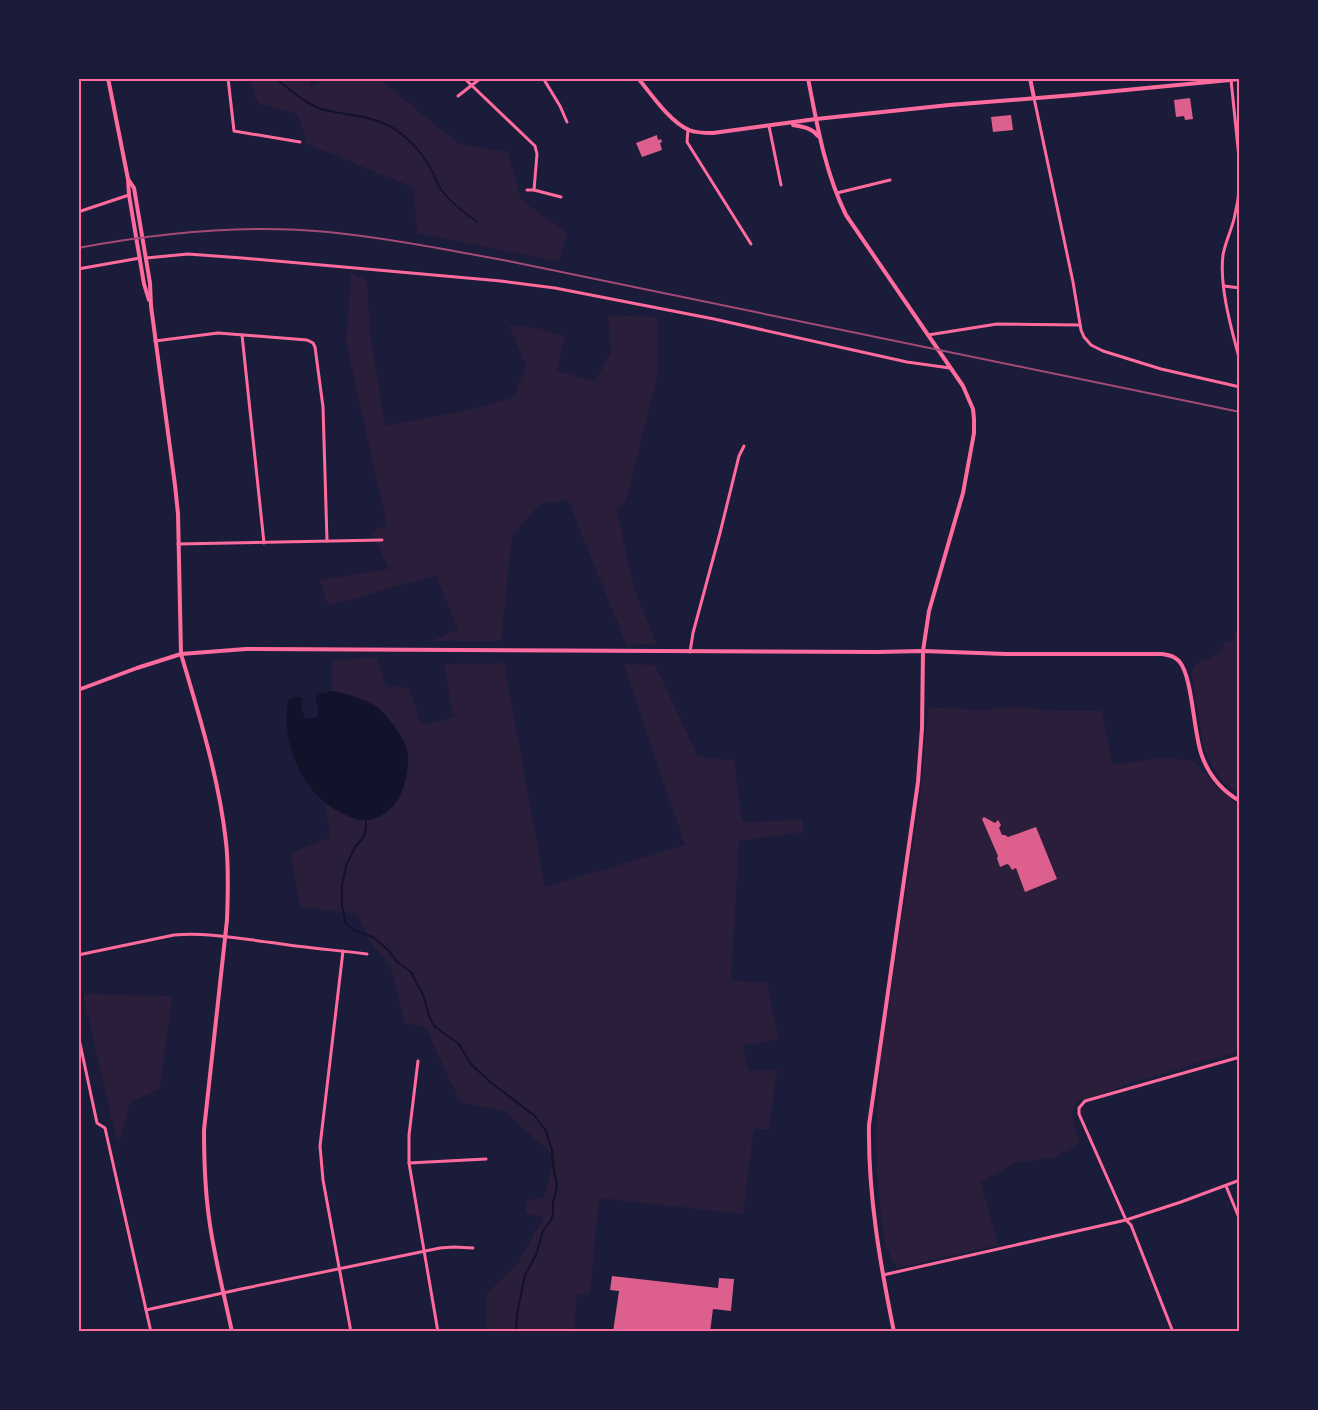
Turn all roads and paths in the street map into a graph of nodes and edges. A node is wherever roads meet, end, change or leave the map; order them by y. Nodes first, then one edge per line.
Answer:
1 (108, 78) edge
2 (228, 78) edge
3 (464, 78) edge
4 (481, 78) edge
5 (543, 78) edge
6 (638, 78) edge
7 (808, 78) edge
8 (1030, 78) edge
9 (1240, 79) edge
10 (1231, 80) junction
11 (472, 86) junction
12 (458, 96) dead end
13 (1034, 98) junction
14 (816, 119) junction
15 (567, 122) dead end
16 (789, 124) junction
17 (769, 126) junction
18 (688, 129) junction
19 (820, 138) junction
20 (300, 142) dead end
21 (1240, 167) edge
22 (128, 179) junction
23 (890, 180) dead end
24 (1240, 182) edge
25 (782, 185) dead end
26 (527, 190) dead end
27 (534, 190) junction
28 (836, 193) junction
29 (129, 195) junction
30 (561, 197) dead end
31 (78, 212) edge
32 (751, 244) dead end
33 (140, 258) junction
34 (146, 258) junction
35 (78, 269) edge
36 (1224, 286) junction
37 (1240, 288) edge
38 (151, 306) junction
39 (1080, 325) junction
40 (928, 334) junction
41 (242, 335) junction
42 (155, 341) junction
43 (1240, 362) edge
44 (951, 368) junction
45 (1240, 387) edge
46 (744, 446) dead end
47 (382, 540) dead end
48 (327, 541) junction
49 (264, 543) junction
50 (178, 544) junction
51 (923, 651) junction
52 (690, 652) junction
53 (181, 654) junction
54 (78, 690) edge
55 (1240, 801) edge
56 (225, 937) junction
57 (342, 951) junction
58 (367, 954) dead end
59 (78, 955) edge
60 (78, 1034) edge
61 (1240, 1057) edge
62 (418, 1061) dead end
63 (486, 1159) dead end
64 (409, 1163) junction
65 (1240, 1180) edge
66 (1226, 1186) junction
67 (1126, 1220) junction
68 (1240, 1220) edge
69 (473, 1248) dead end
70 (424, 1252) junction
71 (340, 1269) junction
72 (882, 1275) junction
73 (224, 1293) junction
74 (146, 1310) junction
75 (151, 1332) edge
76 (232, 1332) edge
77 (351, 1332) edge
78 (438, 1332) edge
79 (894, 1332) edge
80 (1173, 1332) edge

1 - 22 street
2 - 20 street
3 - 11 street
4 - 11 street
5 - 15 street
6 - 18 street
7 - 14 street
8 - 13 street
9 - 10 street
10 - 13 street
10 - 21 street
11 - 12 street
11 - 27 street
13 - 14 street
13 - 39 street
14 - 16 street
14 - 19 street
16 - 17 street
16 - 19 street
17 - 18 street
17 - 25 street
18 - 32 street
19 - 28 street
22 - 29 street
22 - 34 street
23 - 28 street
24 - 36 street
26 - 27 street
27 - 30 street
28 - 40 street
29 - 31 street
29 - 33 street
33 - 35 street
33 - 38 street
34 - 38 street
34 - 44 street
36 - 37 street
36 - 43 street
38 - 42 street
39 - 40 street
39 - 45 street
40 - 44 street
41 - 42 street
41 - 48 street
41 - 49 street
42 - 50 street
44 - 51 street
46 - 52 street
47 - 48 street
48 - 49 street
49 - 50 street
50 - 53 street
51 - 52 street
51 - 55 street
51 - 72 street
52 - 53 street
53 - 54 street
53 - 56 street
56 - 57 street
56 - 59 street
56 - 73 street
57 - 58 street
57 - 71 street
60 - 74 street
61 - 67 street
62 - 64 street
63 - 64 street
64 - 70 street
65 - 66 street
66 - 67 street
66 - 68 street
67 - 72 street
67 - 80 street
69 - 70 street
70 - 71 street
70 - 78 street
71 - 73 street
71 - 77 street
72 - 79 street
73 - 74 street
73 - 76 street
74 - 75 street

